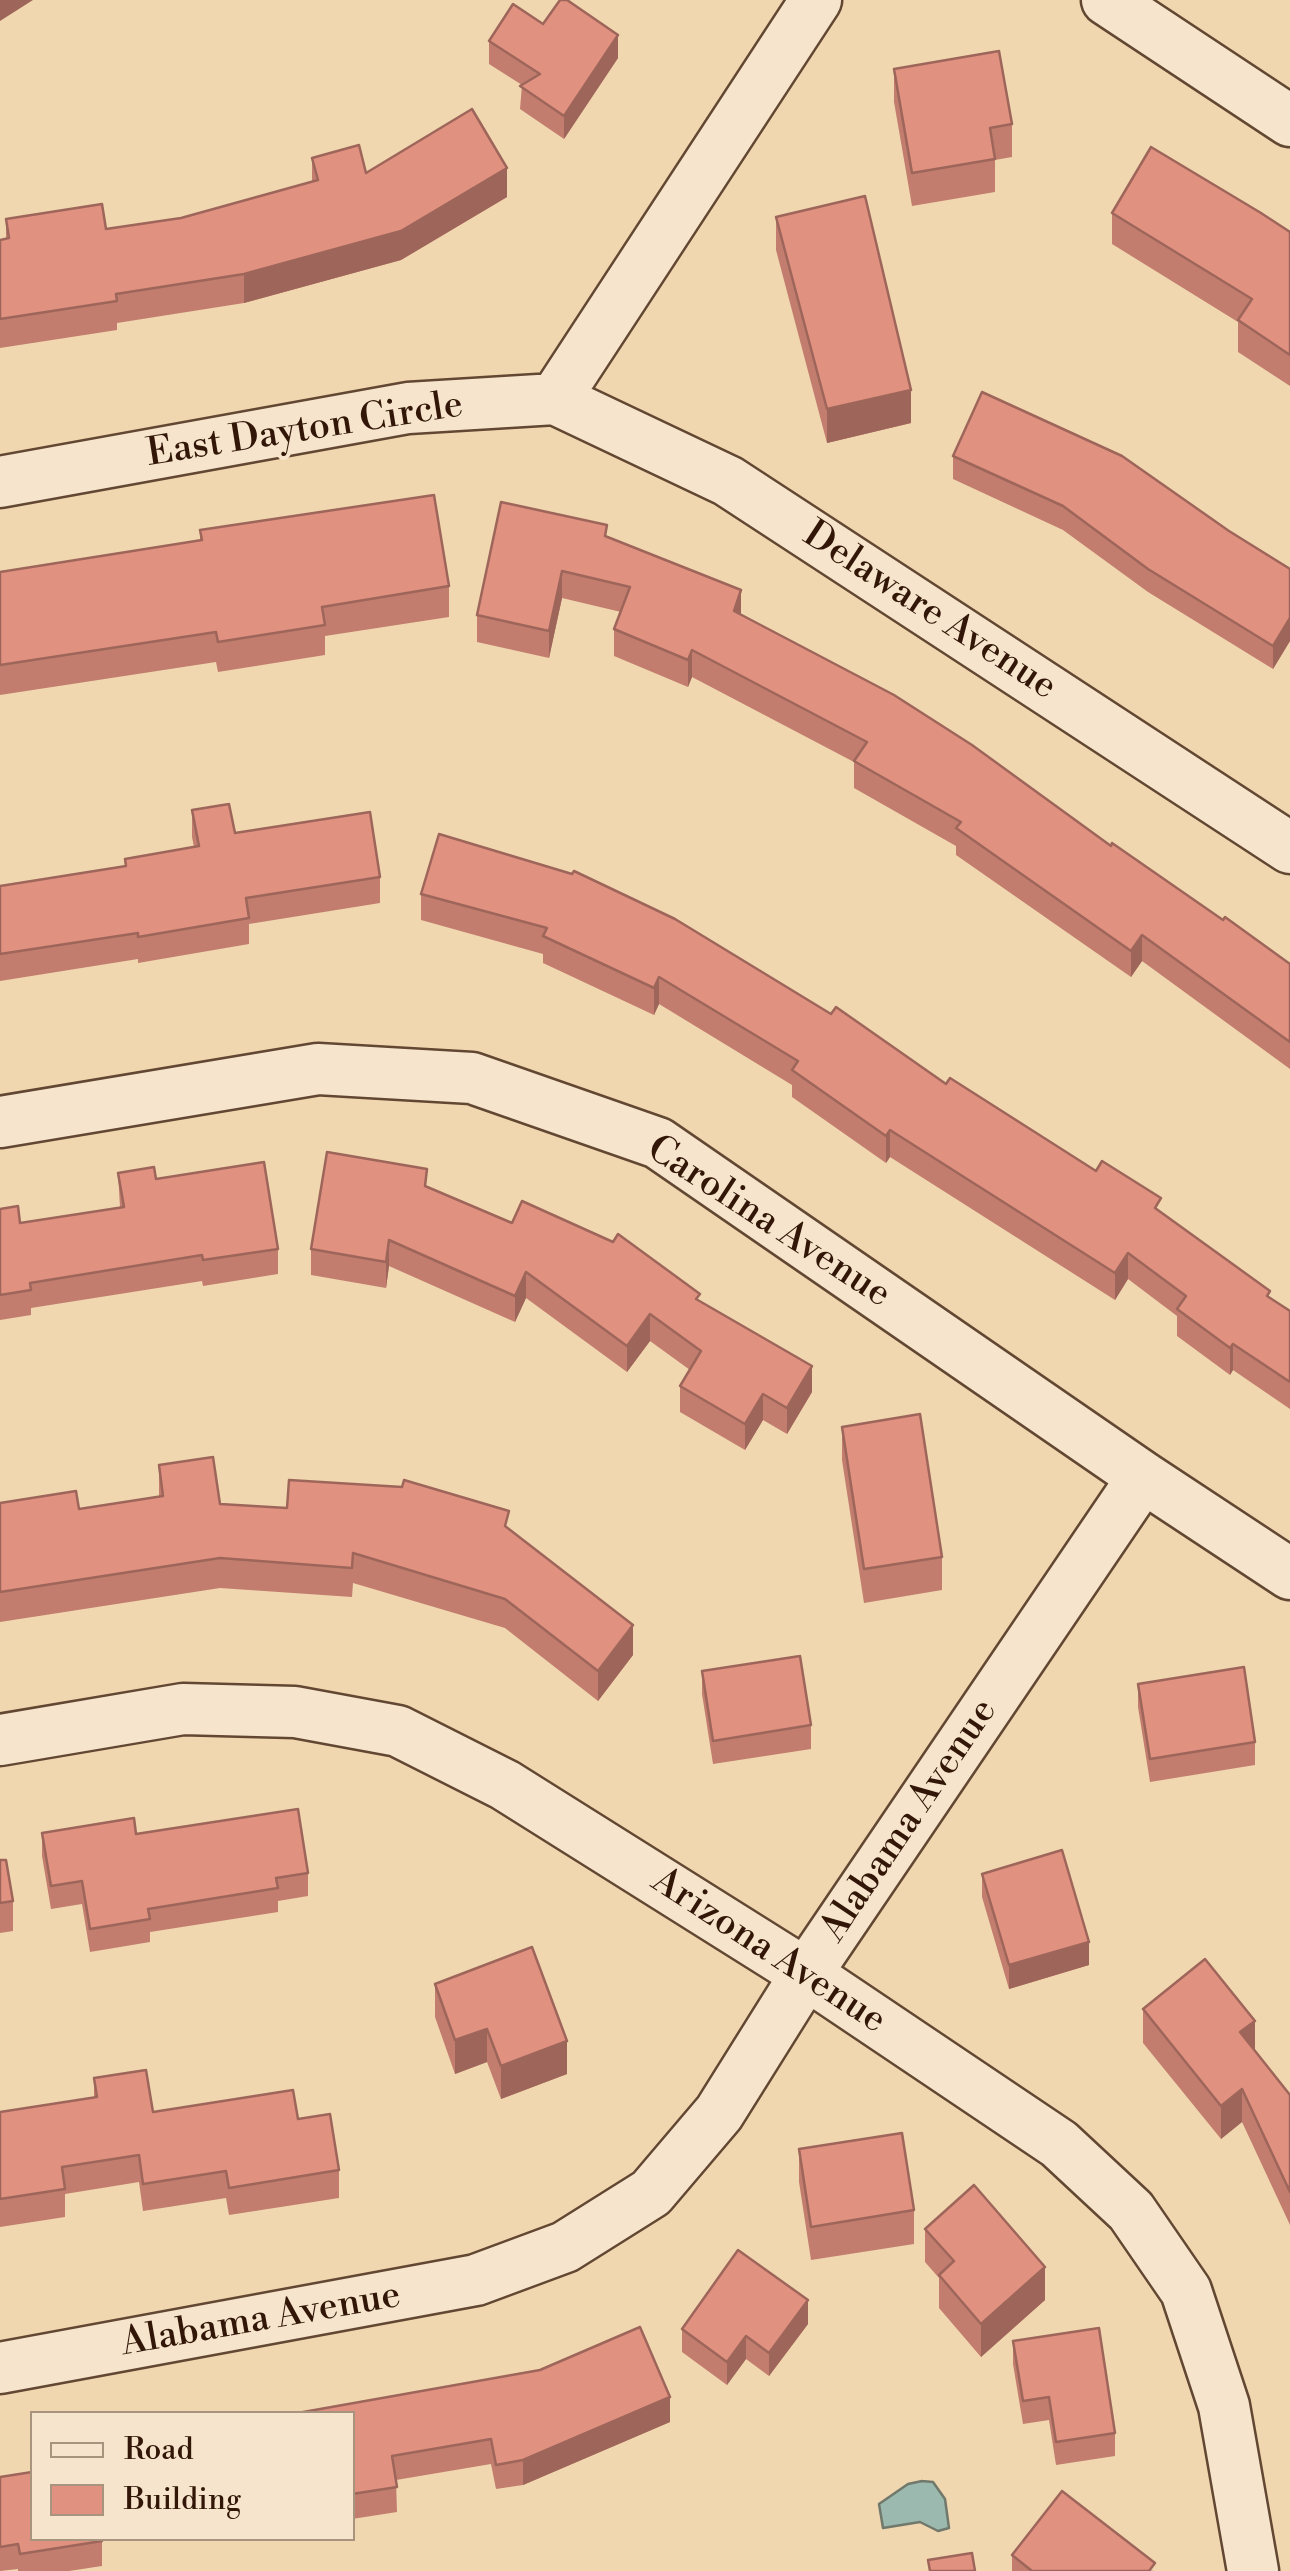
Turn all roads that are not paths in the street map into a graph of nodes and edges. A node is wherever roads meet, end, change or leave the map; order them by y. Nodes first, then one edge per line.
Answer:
1 (816, 0) edge
2 (1108, 0) edge
3 (1290, 120) edge
4 (555, 399) junction
5 (0, 482) edge
6 (1290, 848) edge
7 (0, 1122) edge
8 (1143, 1477) junction
9 (1290, 1574) edge
10 (0, 1740) edge
11 (806, 1974) junction
12 (0, 2368) edge
13 (1253, 2571) edge

1 - 4 street
2 - 3 street
4 - 5 street, East Dayton Circle
4 - 6 street, Delaware Avenue
7 - 8 street, Carolina Avenue
8 - 9 street, Carolina Avenue
8 - 11 street, Alabama Avenue
10 - 11 street, Arizona Avenue
11 - 12 street, Alabama Avenue
11 - 13 street, Arizona Avenue

